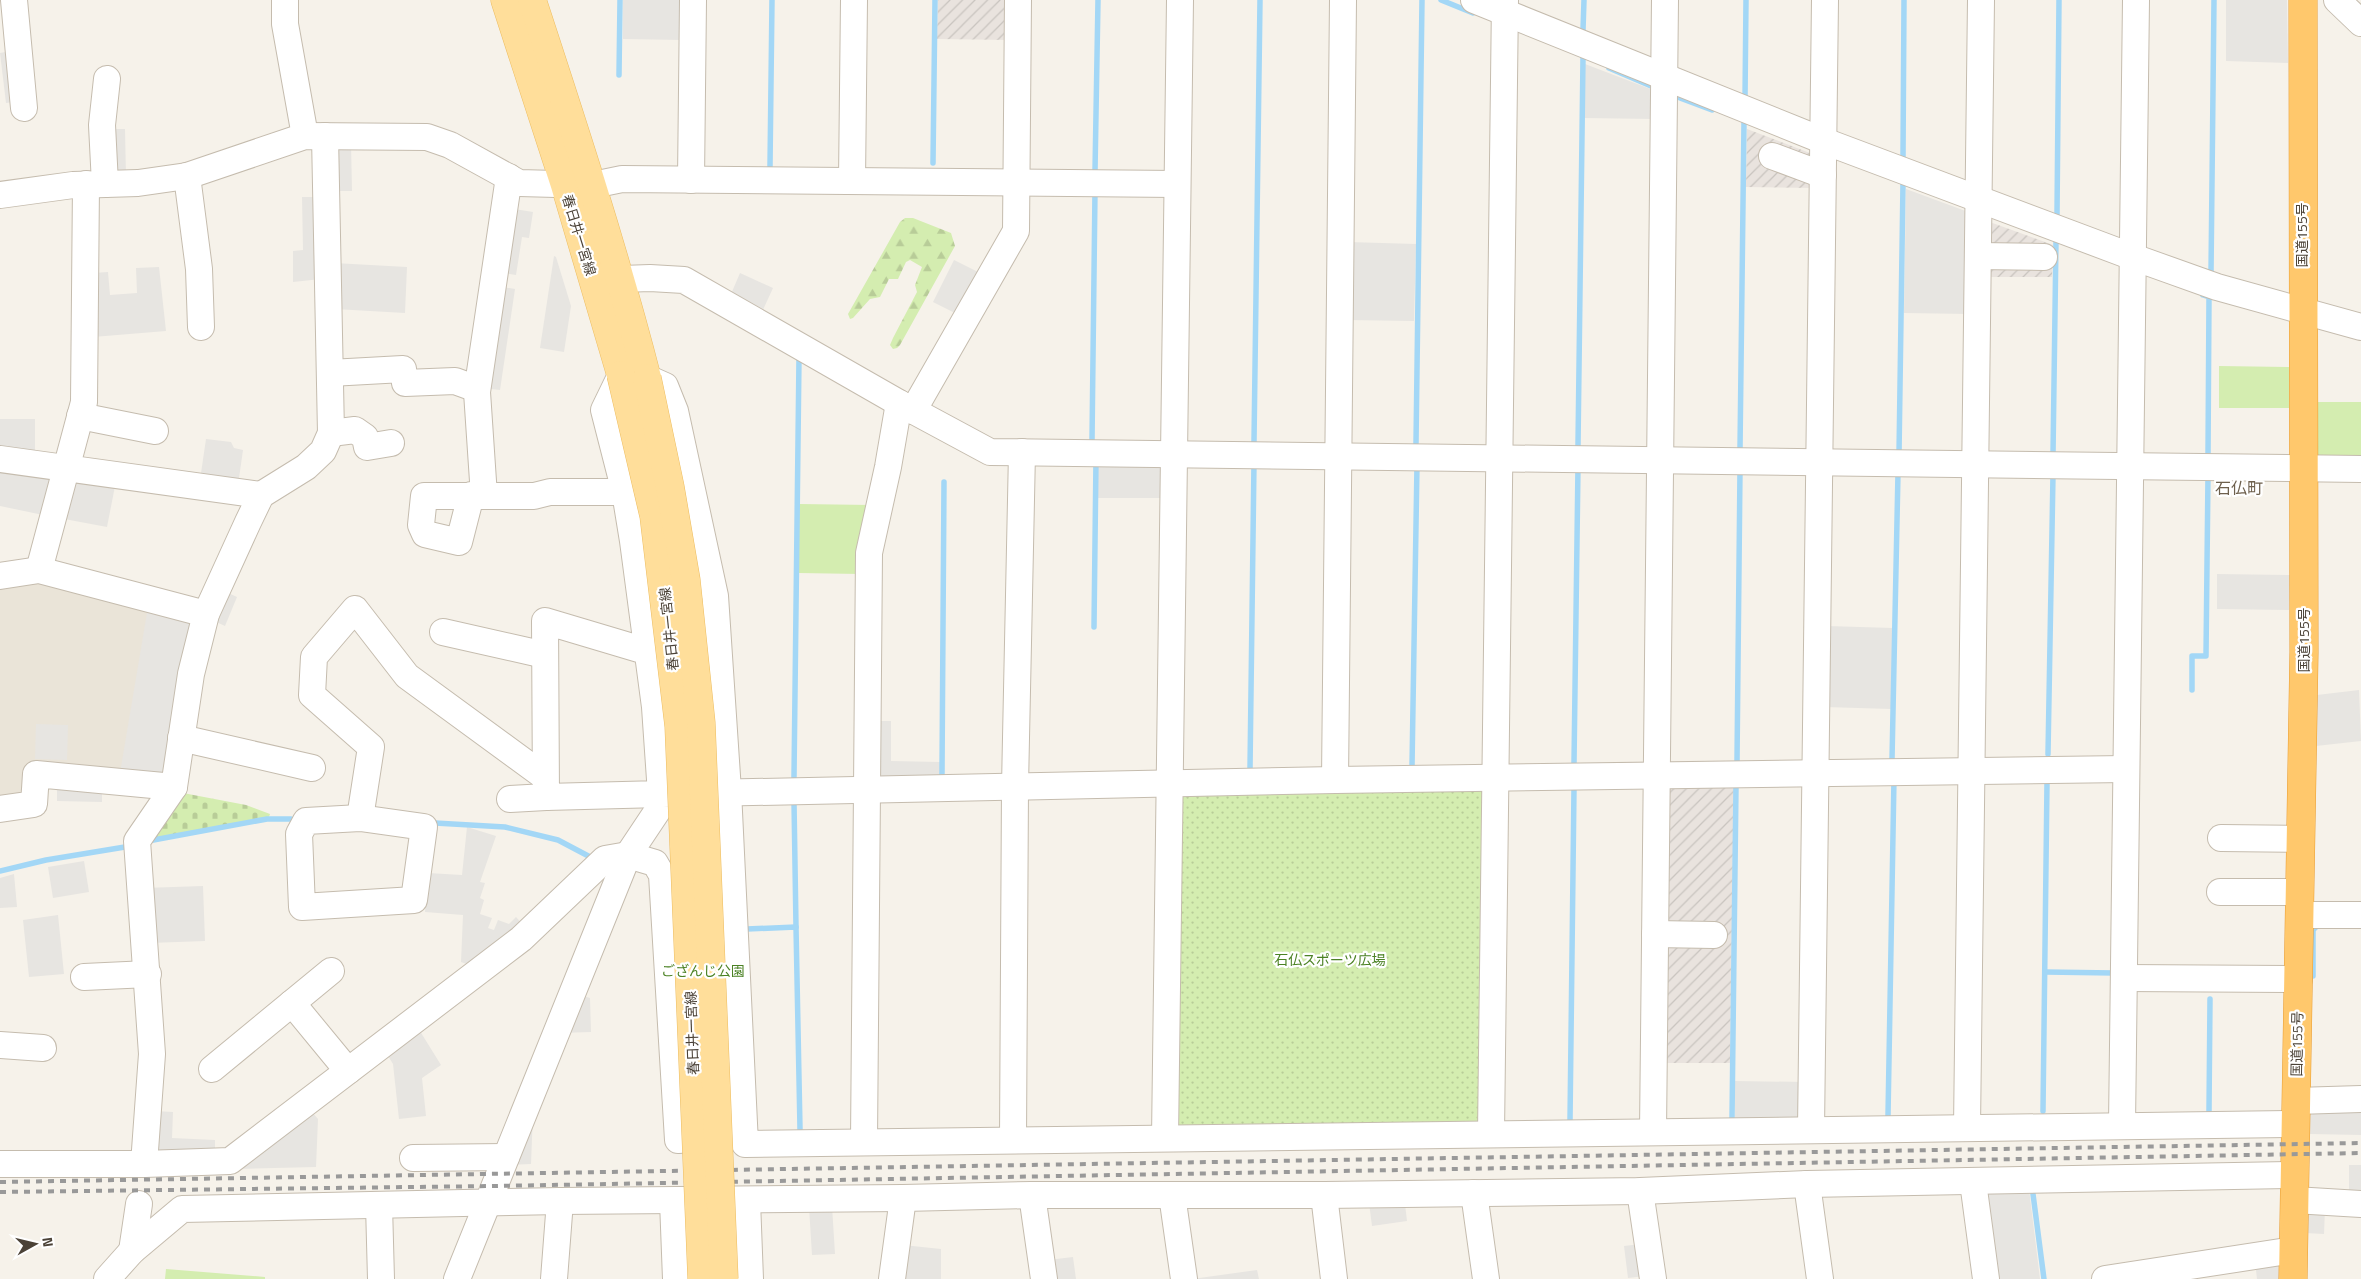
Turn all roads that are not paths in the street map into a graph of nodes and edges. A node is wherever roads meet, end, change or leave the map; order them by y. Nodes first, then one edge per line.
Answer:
1 (285, 0) edge
2 (504, 0) edge
3 (532, 0) edge
4 (693, 0) edge
5 (854, 0) edge
6 (1018, 0) edge
7 (1180, 0) edge
8 (1343, 0) edge
9 (1474, 0) edge
10 (1664, 0) edge
11 (1825, 0) edge
12 (1981, 0) edge
13 (2136, 0) edge
14 (2303, 0) edge
15 (2337, 0) edge
16 (1505, 6) edge
17 (9, 8) edge
18 (2361, 23) edge
19 (1664, 77) junction
20 (107, 79) dead end
21 (24, 108) dead end
22 (315, 136) junction
23 (1824, 141) junction
24 (1772, 156) dead end
25 (1823, 175) junction
26 (186, 176) junction
27 (509, 177) junction
28 (691, 180) junction
29 (852, 182) junction
30 (1016, 183) junction
31 (95, 184) junction
32 (1178, 184) junction
33 (565, 185) junction
34 (593, 185) junction
35 (0, 195) edge
36 (1978, 200) junction
37 (1978, 256) junction
38 (2044, 257) dead end
39 (2133, 257) junction
40 (622, 279) junction
41 (2302, 311) junction
42 (201, 327) dead end
43 (2361, 327) edge
44 (330, 373) junction
45 (634, 376) junction
46 (477, 389) junction
47 (906, 407) junction
48 (80, 416) junction
49 (155, 431) dead end
50 (331, 433) junction
51 (391, 443) dead end
52 (1022, 452) junction
53 (1174, 454) junction
54 (1338, 456) junction
55 (1500, 458) junction
56 (0, 459) edge
57 (1660, 460) junction
58 (1819, 462) junction
59 (1975, 463) junction
60 (2130, 465) junction
61 (2304, 467) junction
62 (66, 468) junction
63 (2361, 469) edge
64 (625, 492) junction
65 (261, 495) junction
66 (39, 570) junction
67 (0, 576) edge
68 (206, 614) junction
69 (443, 632) dead end
70 (649, 652) junction
71 (545, 655) junction
72 (181, 738) junction
73 (312, 768) dead end
74 (2126, 769) junction
75 (1971, 771) junction
76 (1816, 774) junction
77 (1656, 776) junction
78 (1495, 778) junction
79 (1335, 780) junction
80 (1170, 783) junction
81 (1015, 786) junction
82 (174, 787) junction
83 (546, 787) junction
84 (866, 789) junction
85 (728, 791) junction
86 (661, 794) junction
87 (510, 798) dead end
88 (0, 808) edge
89 (360, 818) junction
90 (2220, 838) dead end
91 (2301, 839) junction
92 (628, 855) junction
93 (2220, 892) dead end
94 (2300, 904) junction
95 (2361, 915) edge
96 (1655, 934) junction
97 (1714, 934) dead end
98 (331, 970) dead end
99 (148, 974) junction
100 (84, 978) dead end
101 (2124, 978) junction
102 (2299, 979) junction
103 (292, 1003) junction
104 (0, 1045) edge
105 (43, 1048) dead end
106 (212, 1069) dead end
107 (348, 1071) junction
108 (2361, 1099) edge
109 (2296, 1113) junction
110 (2122, 1126) junction
111 (1967, 1128) junction
112 (1811, 1130) junction
113 (1653, 1132) junction
114 (1491, 1134) junction
115 (745, 1135) junction
116 (1165, 1138) junction
117 (1013, 1140) junction
118 (864, 1142) junction
119 (506, 1157) junction
120 (413, 1158) dead end
121 (0, 1164) edge
122 (144, 1164) junction
123 (1973, 1182) junction
124 (1807, 1184) junction
125 (2294, 1188) junction
126 (1640, 1191) junction
127 (1474, 1193) junction
128 (1032, 1195) junction
129 (1172, 1195) junction
130 (1324, 1195) junction
131 (903, 1198) junction
132 (560, 1201) junction
133 (674, 1201) junction
134 (747, 1201) junction
135 (488, 1202) junction
136 (139, 1204) dead end
137 (2361, 1204) edge
138 (380, 1205) junction
139 (2294, 1250) junction
140 (132, 1251) junction
141 (107, 1279) edge
142 (381, 1279) edge
143 (457, 1279) edge
144 (554, 1279) edge
145 (676, 1279) edge
146 (702, 1279) edge
147 (724, 1279) edge
148 (750, 1279) edge
149 (892, 1279) edge
150 (1044, 1279) edge
151 (1184, 1279) edge
152 (1334, 1279) edge
153 (1486, 1279) edge
154 (1653, 1279) edge
155 (1820, 1279) edge
156 (1986, 1279) edge
157 (2105, 1279) edge
158 (2294, 1279) edge

1 - 22 street
2 - 33 main road, 春日井一宮線
3 - 34 main road, 春日井一宮線
4 - 28 street
5 - 29 street
6 - 30 street
7 - 32 street
8 - 54 street
9 - 16 street
10 - 19 street
11 - 23 street
12 - 36 street
13 - 39 street
14 - 41 highway, 国道155号
15 - 18 street
16 - 19 street
16 - 55 street
17 - 21 street
19 - 23 street
19 - 57 street
20 - 31 street
22 - 26 street
22 - 27 street
22 - 44 street
23 - 25 street
23 - 36 street
24 - 25 street
25 - 58 street
26 - 31 street
26 - 42 street
27 - 33 street
27 - 46 street
28 - 29 street
28 - 34 street
29 - 30 street
30 - 32 street
30 - 47 street
31 - 35 street
31 - 48 street
32 - 53 street
33 - 34 street
33 - 45 main road, 春日井一宮線
34 - 40 main road, 春日井一宮線
36 - 37 street
36 - 39 street
37 - 38 street
37 - 59 street
39 - 41 street
39 - 60 street
40 - 45 main road, 春日井一宮線
40 - 47 street
41 - 43 street
41 - 61 highway, 国道155号
44 - 46 street
44 - 50 street
45 - 64 street
45 - 85 street
45 - 146 main road, 春日井一宮線, bridge
45 - 147 main road, 春日井一宮線, bridge
46 - 64 street
47 - 52 street
47 - 84 street
48 - 49 street
48 - 62 street
50 - 51 street
50 - 65 street
52 - 53 street
52 - 81 street
53 - 54 street
53 - 80 street
54 - 55 street
54 - 79 street
55 - 57 street
55 - 78 street
56 - 62 street
57 - 58 street
57 - 77 street
58 - 59 street
58 - 76 street
59 - 60 street
59 - 75 street
60 - 61 street
60 - 74 street
61 - 63 street
61 - 91 highway, 国道155号
62 - 65 street
62 - 66 street
64 - 70 street
65 - 68 street
66 - 67 street
66 - 68 street
68 - 72 street
69 - 71 street
70 - 71 street
70 - 86 street
71 - 83 street
72 - 73 street
72 - 82 street
74 - 75 street
74 - 101 street
75 - 76 street
75 - 111 street
76 - 77 street
76 - 112 street
77 - 78 street
77 - 96 street
78 - 79 street
78 - 114 street
79 - 80 street
80 - 81 street
80 - 116 street
81 - 84 street
81 - 117 street
82 - 88 street
82 - 99 street
83 - 86 street
83 - 87 street
83 - 89 street
84 - 85 street
84 - 118 street
85 - 86 street
85 - 115 street
86 - 92 street
89 - 89 street
90 - 91 street
91 - 94 highway, 国道155号
92 - 107 street
92 - 115 street
92 - 119 street
93 - 94 street
94 - 95 street
94 - 102 highway, 国道155号
96 - 97 street
96 - 113 street
98 - 103 street
99 - 100 street
99 - 122 street
101 - 102 street
101 - 110 street
102 - 109 highway, 国道155号
103 - 106 street
103 - 107 street
104 - 105 street
107 - 122 street
108 - 109 street
109 - 110 street
109 - 125 highway, 国道155号
110 - 111 street
111 - 112 street
112 - 113 street
113 - 114 street
114 - 116 street
115 - 118 street
116 - 117 street
117 - 118 street
119 - 120 street
119 - 135 street
121 - 122 street
123 - 124 street
123 - 125 street
123 - 156 street
124 - 126 street
124 - 155 street
125 - 137 street
125 - 139 highway, 国道155号
126 - 127 street
126 - 154 street
127 - 130 street
127 - 153 street
128 - 129 street
128 - 131 street
128 - 150 street
129 - 130 street
129 - 151 street
130 - 152 street
131 - 134 street
131 - 149 street
132 - 133 street
132 - 135 street
132 - 144 street
133 - 134 street
133 - 145 street
134 - 148 street
135 - 138 street
135 - 143 street
136 - 140 street
138 - 140 street
138 - 142 street
139 - 157 street
139 - 158 highway, 国道155号
140 - 141 street

